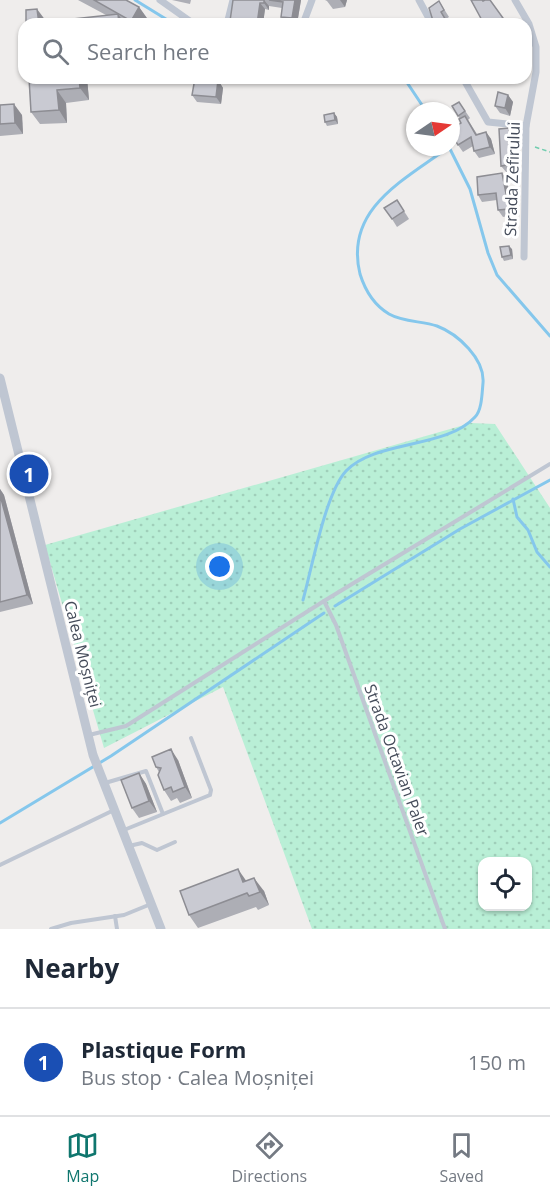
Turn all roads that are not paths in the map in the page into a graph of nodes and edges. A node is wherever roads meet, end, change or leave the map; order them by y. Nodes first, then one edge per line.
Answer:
1 (160, 0) edge
2 (232, 0) edge
3 (312, 0) edge
4 (419, 0) edge
5 (515, 0) edge
6 (186, 18) edge
7 (228, 18) edge
8 (305, 18) edge
9 (429, 18) edge
10 (526, 18) edge
11 (532, 34) edge
12 (466, 84) edge
13 (526, 126) junction
14 (524, 256) dead end
15 (0, 378) edge
16 (550, 464) edge
17 (324, 601) junction
18 (88, 736) junction
19 (191, 738) dead end
20 (105, 783) junction
21 (115, 810) junction
22 (163, 814) junction
23 (123, 830) junction
24 (176, 842) dead end
25 (129, 846) junction
26 (0, 865) edge
27 (152, 904) junction
28 (115, 916) junction
29 (51, 929) edge
30 (117, 929) edge
31 (161, 929) edge
32 (445, 929) edge

1 - 6 street
2 - 7 street
3 - 8 street
4 - 9 street
5 - 10 street, Strada Zefirului
11 - 13 street, Strada Zefirului
12 - 13 street
13 - 14 street, Strada Zefirului
15 - 18 street, Calea Moșniței
16 - 17 lane
17 - 18 lane
17 - 32 lane, Strada Octavian Paler
18 - 20 street, Calea Moșniței
19 - 22 lane
20 - 21 street, Calea Moșniței
20 - 22 lane
21 - 23 street, Calea Moșniței
21 - 26 lane
22 - 23 lane
23 - 25 street, Calea Moșniței
24 - 25 lane
25 - 27 street, Calea Moșniței
27 - 28 lane
27 - 31 street, Calea Moșniței
28 - 29 lane
28 - 30 lane

